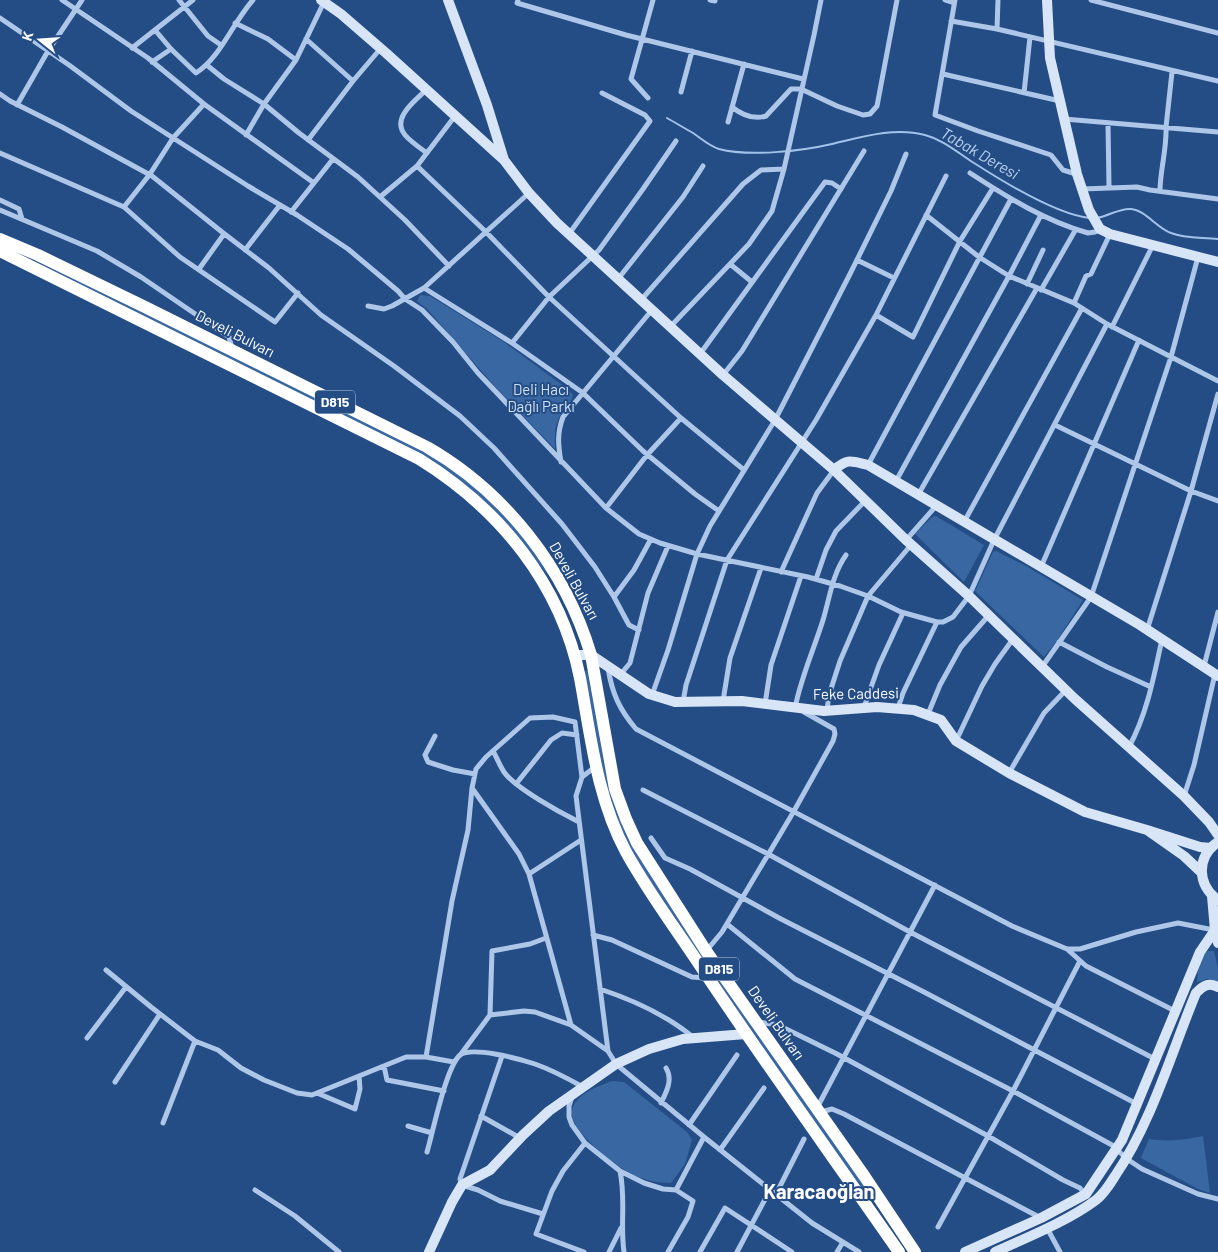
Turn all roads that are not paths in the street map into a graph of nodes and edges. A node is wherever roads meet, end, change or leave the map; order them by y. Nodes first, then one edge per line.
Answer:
1 (62, 0) edge
2 (82, 0) edge
3 (178, 0) edge
4 (194, 0) edge
5 (253, 0) edge
6 (448, 0) edge
7 (518, 0) edge
8 (653, 0) edge
9 (821, 0) edge
10 (897, 0) edge
11 (945, 0) edge
12 (998, 0) edge
13 (1047, 0) edge
14 (1092, 0) edge
15 (323, 1) edge
16 (954, 1) edge
17 (185, 7) junction
18 (75, 9) junction
19 (0, 18) edge
20 (951, 21) junction
21 (235, 22) junction
22 (997, 29) junction
23 (155, 30) junction
24 (1218, 33) edge
25 (1030, 37) junction
26 (642, 38) junction
27 (306, 39) junction
28 (1049, 42) junction
29 (221, 45) junction
30 (132, 48) junction
31 (381, 48) junction
32 (171, 49) junction
33 (48, 51) junction
34 (692, 51) junction
35 (296, 60) junction
36 (152, 62) junction
37 (744, 64) junction
38 (208, 66) junction
39 (1172, 72) junction
40 (942, 74) junction
41 (803, 79) junction
42 (353, 81) junction
43 (1218, 81) edge
44 (801, 89) junction
45 (426, 90) junction
46 (681, 92) dead end
47 (602, 93) dead end
48 (1024, 93) junction
49 (0, 94) edge
50 (648, 98) dead end
51 (1060, 101) junction
52 (17, 104) junction
53 (204, 104) junction
54 (264, 104) junction
55 (732, 107) junction
56 (455, 116) junction
57 (1064, 119) junction
58 (728, 122) dead end
59 (1108, 123) junction
60 (1166, 127) junction
61 (1218, 132) edge
62 (246, 135) junction
63 (173, 138) junction
64 (308, 140) junction
65 (676, 141) dead end
66 (864, 152) dead end
67 (0, 153) edge
68 (426, 153) junction
69 (906, 154) dead end
70 (333, 158) junction
71 (504, 160) junction
72 (417, 166) junction
73 (703, 166) dead end
74 (784, 169) junction
75 (970, 173) dead end
76 (150, 174) junction
77 (1077, 174) junction
78 (946, 176) dead end
79 (314, 183) junction
80 (1109, 187) junction
81 (993, 188) junction
82 (841, 189) junction
83 (1082, 189) junction
84 (1160, 191) junction
85 (529, 193) junction
86 (380, 197) junction
87 (1010, 199) junction
88 (1218, 199) edge
89 (0, 200) edge
90 (280, 205) junction
91 (124, 207) junction
92 (0, 210) edge
93 (291, 212) junction
94 (9, 214) junction
95 (926, 215) junction
96 (1040, 215) junction
97 (0, 217) edge
98 (22, 219) junction
99 (1076, 229) junction
100 (1102, 229) junction
101 (486, 232) junction
102 (224, 234) junction
103 (569, 234) junction
104 (0, 239) edge
105 (960, 242) junction
106 (1152, 245) junction
107 (245, 250) junction
108 (1043, 250) dead end
109 (0, 251) edge
110 (592, 255) junction
111 (1198, 256) junction
112 (979, 257) junction
113 (858, 260) junction
114 (1218, 262) edge
115 (730, 264) junction
116 (448, 266) junction
117 (199, 269) junction
118 (1009, 276) junction
119 (894, 278) junction
120 (618, 279) junction
121 (752, 282) junction
122 (1027, 284) junction
123 (424, 288) junction
124 (1039, 289) junction
125 (298, 293) junction
126 (550, 297) junction
127 (405, 299) junction
128 (641, 300) junction
129 (1074, 303) junction
130 (368, 306) dead end
131 (1082, 308) junction
132 (652, 310) junction
133 (876, 315) junction
134 (1110, 325) junction
135 (670, 326) junction
136 (1139, 340) junction
137 (512, 343) junction
138 (233, 351) junction
139 (700, 354) junction
140 (614, 356) junction
141 (1170, 357) junction
142 (723, 375) junction
143 (1218, 381) edge
144 (583, 393) junction
145 (1218, 394) edge
146 (681, 418) junction
147 (775, 420) junction
148 (1055, 425) junction
149 (802, 444) junction
150 (1094, 444) junction
151 (647, 455) junction
152 (561, 462) junction
153 (1135, 462) junction
154 (868, 465) junction
155 (744, 470) junction
156 (834, 470) junction
157 (896, 482) junction
158 (1191, 491) junction
159 (918, 495) junction
160 (865, 501) junction
161 (1218, 501) edge
162 (936, 506) junction
163 (606, 508) junction
164 (719, 511) junction
165 (964, 523) junction
166 (651, 540) junction
167 (994, 540) junction
168 (908, 543) junction
169 (668, 546) junction
170 (697, 554) junction
171 (846, 555) dead end
172 (727, 560) junction
173 (761, 568) junction
174 (1041, 568) junction
175 (781, 572) junction
176 (801, 576) junction
177 (816, 579) junction
178 (831, 584) junction
179 (868, 596) junction
180 (969, 596) junction
181 (614, 597) junction
182 (1091, 597) junction
183 (1218, 612) edge
184 (904, 613) junction
185 (988, 616) junction
186 (937, 622) junction
187 (639, 630) junction
188 (1147, 630) junction
189 (1013, 639) junction
190 (1162, 639) junction
191 (1059, 642) junction
192 (591, 654) junction
193 (575, 655) junction
194 (607, 666) junction
195 (1042, 667) junction
196 (1204, 667) junction
197 (620, 675) junction
198 (1216, 675) edge
199 (1151, 687) junction
200 (1066, 690) junction
201 (652, 695) junction
202 (723, 701) junction
203 (683, 702) junction
204 (765, 704) junction
205 (797, 708) junction
206 (864, 708) junction
207 (898, 708) junction
208 (827, 711) junction
209 (928, 714) junction
210 (576, 735) junction
211 (435, 736) dead end
212 (956, 741) junction
213 (1129, 747) junction
214 (493, 751) junction
215 (596, 767) junction
216 (1009, 773) junction
217 (475, 774) junction
218 (582, 777) junction
219 (516, 784) junction
220 (472, 788) junction
221 (643, 790) dead end
222 (1184, 796) junction
223 (794, 811) junction
224 (579, 822) junction
225 (1147, 830) junction
226 (1218, 835) edge
227 (651, 838) dead end
228 (581, 840) junction
229 (1215, 845) edge
230 (768, 854) junction
231 (1201, 872) junction
232 (529, 874) junction
233 (935, 886) junction
234 (742, 898) junction
235 (1215, 898) edge
236 (727, 924) junction
237 (1215, 930) junction
238 (910, 932) junction
239 (593, 935) junction
240 (546, 938) junction
241 (1218, 943) edge
242 (1067, 949) junction
243 (706, 951) junction
244 (1080, 961) junction
245 (106, 970) dead end
246 (888, 974) junction
247 (709, 978) junction
248 (126, 987) junction
249 (1218, 987) edge
250 (600, 989) junction
251 (1056, 1008) junction
252 (1175, 1011) junction
253 (160, 1014) junction
254 (490, 1015) junction
255 (866, 1016) junction
256 (755, 1022) junction
257 (571, 1025) junction
258 (746, 1034) junction
259 (87, 1038) dead end
260 (694, 1038) junction
261 (195, 1041) junction
262 (1034, 1050) junction
263 (608, 1051) junction
264 (461, 1054) junction
265 (737, 1055) dead end
266 (502, 1056) junction
267 (426, 1057) junction
268 (844, 1058) junction
269 (1156, 1060) junction
270 (454, 1062) junction
271 (616, 1064) junction
272 (384, 1066) junction
273 (666, 1068) dead end
274 (359, 1076) junction
275 (115, 1082) dead end
276 (583, 1087) junction
277 (764, 1088) dead end
278 (444, 1091) junction
279 (1013, 1091) junction
280 (316, 1093) junction
281 (573, 1094) junction
282 (661, 1103) junction
283 (1138, 1104) junction
284 (818, 1111) junction
285 (481, 1116) junction
286 (162, 1123) dead end
287 (689, 1125) junction
288 (408, 1126) dead end
289 (432, 1133) junction
290 (988, 1136) junction
291 (704, 1137) junction
292 (520, 1138) junction
293 (804, 1139) dead end
294 (585, 1143) junction
295 (1116, 1149) junction
296 (720, 1150) junction
297 (427, 1152) dead end
298 (1127, 1159) junction
299 (620, 1171) junction
300 (966, 1178) junction
301 (462, 1185) junction
302 (255, 1190) dead end
303 (676, 1190) junction
304 (770, 1190) junction
305 (776, 1194) junction
306 (1086, 1194) junction
307 (1218, 1199) edge
308 (543, 1214) junction
309 (1041, 1218) junction
310 (751, 1224) junction
311 (621, 1228) junction
312 (938, 1228) dead end
313 (1046, 1228) junction
314 (843, 1242) junction
315 (339, 1252) edge
316 (429, 1252) edge
317 (584, 1252) edge
318 (608, 1252) edge
319 (624, 1252) edge
320 (668, 1252) edge
321 (700, 1252) edge
322 (737, 1252) edge
323 (792, 1252) edge
324 (837, 1252) edge
325 (859, 1252) edge
326 (899, 1252) edge
327 (915, 1252) edge
328 (965, 1252) edge
329 (995, 1252) edge
330 (1060, 1252) edge

1 - 18 street
2 - 18 street
3 - 17 street
4 - 17 street
5 - 21 street
6 - 71 street
7 - 26 street
8 - 26 street
9 - 41 street
10 - 44 street
11 - 16 street
12 - 22 street
13 - 28 street
14 - 24 street
15 - 27 street
15 - 31 street
16 - 20 street
17 - 23 street
17 - 29 street
18 - 30 street
18 - 33 street
19 - 33 street
20 - 22 street
20 - 40 street
21 - 29 street
21 - 35 street
22 - 25 street
23 - 30 street
23 - 32 street
25 - 28 street
25 - 48 street
26 - 34 street
26 - 50 street
27 - 35 street
27 - 42 street
28 - 39 street
28 - 51 street
29 - 38 street
30 - 36 street
31 - 42 street
31 - 45 street
32 - 36 street
32 - 38 street
33 - 52 street
33 - 63 street
34 - 37 street
34 - 46 street
35 - 54 street
36 - 53 street
37 - 41 street
37 - 55 street
38 - 54 street
39 - 43 street
39 - 60 street
40 - 48 street
40 - 77 street
41 - 44 street
42 - 64 street
44 - 55 street
44 - 74 street
45 - 56 street
45 - 68 street
47 - 103 street
48 - 51 street
49 - 52 street
51 - 57 street
52 - 76 street
53 - 62 street
53 - 63 street
54 - 62 street
54 - 64 street
55 - 58 street
56 - 68 street
56 - 71 street
57 - 59 street
57 - 77 street
59 - 60 street
59 - 80 street
60 - 61 street
60 - 84 street
62 - 79 street
63 - 76 street
63 - 90 street
64 - 70 street
65 - 110 street
66 - 82 street
67 - 91 street
68 - 72 street
69 - 113 street
70 - 79 street
70 - 86 street
71 - 85 street
72 - 86 street
72 - 101 street
73 - 120 street
74 - 115 street
74 - 128 street
75 - 81 street
76 - 91 street
76 - 102 street
77 - 83 street
78 - 95 street
79 - 93 street
80 - 83 street
80 - 84 street
81 - 87 street
81 - 105 street
82 - 121 street
82 - 142 street
83 - 100 street
84 - 88 street
85 - 101 street
85 - 103 street
86 - 116 street
87 - 96 street
87 - 112 street
89 - 98 street
90 - 93 street
90 - 107 street
91 - 117 street
92 - 94 street
93 - 127 street
94 - 97 street
94 - 98 street
95 - 105 street
95 - 119 street
96 - 99 street
96 - 118 street
98 - 138 street
99 - 100 street
99 - 124 street
100 - 106 street
100 - 129 street
101 - 116 street
101 - 126 street
102 - 107 street
102 - 117 street
103 - 110 street
104 - 138 highway, Develi Bulvarı / D815
105 - 112 street
105 - 133 street
106 - 111 street
106 - 134 street
107 - 125 street
108 - 122 street
109 - 193 highway, Develi Bulvarı / D815
110 - 120 street
110 - 126 street
111 - 114 street
111 - 141 street
112 - 118 street
112 - 154 street
113 - 119 street
113 - 147 street
115 - 121 street
115 - 135 street
116 - 123 street
117 - 125 street
118 - 122 street
118 - 157 street
119 - 133 street
120 - 128 street
121 - 139 street
122 - 124 street
123 - 127 street
123 - 137 street
124 - 129 street
124 - 159 street
125 - 181 street
126 - 137 street
126 - 140 street
127 - 130 street
127 - 152 street
128 - 132 street
129 - 131 street
131 - 134 street
131 - 165 street
132 - 135 street
132 - 140 street
133 - 149 street
134 - 136 street
134 - 148 street
135 - 139 street
136 - 141 street
136 - 150 street
137 - 144 street
138 - 192 highway, Develi Bulvarı / D815
139 - 142 street
140 - 144 street
140 - 146 street
141 - 143 street
141 - 153 street
142 - 147 street
144 - 151 street
144 - 152 street
145 - 158 street
146 - 151 street
146 - 155 street
147 - 149 street
147 - 155 street
148 - 150 street
148 - 167 street
149 - 156 street
149 - 172 street
150 - 153 street
150 - 174 street
151 - 163 street
151 - 164 street
152 - 163 street
153 - 158 street
153 - 182 street
154 - 156 street
154 - 157 street
155 - 164 street
156 - 160 street
156 - 175 street
157 - 159 street
158 - 161 street
158 - 188 street
159 - 162 street
160 - 168 street
160 - 177 street
162 - 165 street
162 - 168 street
163 - 166 street
164 - 170 street
165 - 167 street
166 - 169 street
166 - 181 street
167 - 174 street
167 - 180 street
168 - 179 street
168 - 180 street
169 - 170 street
169 - 187 street
170 - 172 street
170 - 201 street
171 - 178 street
172 - 173 street
172 - 203 street
173 - 175 street
173 - 202 street
174 - 182 street
175 - 176 street
176 - 177 street
176 - 204 street
177 - 178 street
178 - 179 street
178 - 205 street
179 - 184 street
179 - 208 street
180 - 185 street
180 - 186 street
181 - 187 street
182 - 188 street
182 - 191 street
183 - 196 street
184 - 186 street
184 - 206 street
185 - 189 street
185 - 209 street
186 - 207 street
187 - 197 street
188 - 190 street
189 - 195 street
189 - 212 street
190 - 196 street
190 - 199 street
191 - 195 street
191 - 199 street
192 - 193 street
192 - 194 street, Feke Caddesi
192 - 243 highway, Develi Bulvarı / D815
193 - 215 highway, Develi Bulvarı / D815
194 - 197 street, Feke Caddesi
194 - 223 street
195 - 200 street
196 - 198 street
197 - 201 street, Feke Caddesi
198 - 222 street
199 - 213 street
200 - 213 street
200 - 216 street
201 - 203 street, Feke Caddesi
202 - 203 street, Feke Caddesi
202 - 204 street, Feke Caddesi
204 - 205 street, Feke Caddesi
205 - 208 street, Feke Caddesi
205 - 223 street
206 - 207 street, Feke Caddesi
206 - 208 street, Feke Caddesi
207 - 209 street, Feke Caddesi
209 - 212 street, Feke Caddesi
210 - 214 street
210 - 218 street
210 - 219 street
211 - 217 street
212 - 216 street, Feke Caddesi
213 - 222 street
214 - 217 street
214 - 219 street
215 - 218 street
215 - 247 highway, Develi Bulvarı / D815
216 - 225 street, Feke Caddesi
217 - 220 street
218 - 224 street
219 - 224 street
220 - 232 street
220 - 267 street
221 - 230 street
222 - 226 street
223 - 230 street
223 - 233 street
224 - 228 street
225 - 229 street, Feke Caddesi
225 - 231 street
227 - 234 street
228 - 232 street
228 - 239 street
229 - 231 street
230 - 234 street
230 - 238 street
231 - 235 street
232 - 240 street
233 - 238 street
233 - 242 street
234 - 236 street
234 - 246 street
235 - 237 street
236 - 243 street
236 - 255 street
237 - 241 street
237 - 242 street
237 - 252 street
238 - 246 street
238 - 251 street
239 - 247 street
239 - 250 street
240 - 254 street
240 - 257 street
242 - 244 street
243 - 256 highway, Develi Bulvarı / D815
244 - 251 street
244 - 252 street
245 - 248 street
246 - 255 street
246 - 262 street
247 - 258 highway, Develi Bulvarı / D815
248 - 253 street
248 - 259 street
249 - 298 street
250 - 260 street
250 - 263 street
251 - 262 street
251 - 269 street
252 - 269 street
253 - 261 street
253 - 275 street
254 - 257 street
254 - 264 street
255 - 268 street
255 - 279 street
256 - 268 street
256 - 284 highway, Develi Bulvarı / D815
257 - 263 street
258 - 260 street
258 - 326 highway, Develi Bulvarı / D815
260 - 271 street
261 - 280 street
261 - 286 street
262 - 279 street
262 - 283 street
263 - 271 street
264 - 266 street
264 - 270 street
265 - 287 street
266 - 276 street
266 - 285 street
267 - 270 street
267 - 272 street
268 - 284 street
268 - 290 street
269 - 283 street
270 - 278 street
271 - 276 street
271 - 282 street
272 - 274 street
272 - 278 street
273 - 282 street
274 - 280 street
274 - 280 street
276 - 281 street
277 - 296 street
278 - 289 street
279 - 290 street
279 - 295 street
281 - 292 street
281 - 294 street
282 - 287 street
283 - 295 street
284 - 300 street
284 - 327 highway, Develi Bulvarı / D815
285 - 292 street
285 - 301 street
287 - 291 street
288 - 289 street
289 - 297 street
290 - 300 street
290 - 306 street
291 - 296 street
291 - 303 street
292 - 301 street
293 - 305 street
294 - 299 street
294 - 308 street
295 - 298 street
295 - 306 street
296 - 304 street
298 - 307 street
298 - 313 street
299 - 303 street
299 - 311 street
300 - 309 street
300 - 312 street
301 - 308 street
301 - 316 street
302 - 315 street
303 - 320 street
304 - 305 street
304 - 310 street
305 - 314 street
306 - 309 street
308 - 317 street
309 - 328 street
310 - 321 street
310 - 322 street
310 - 323 street
311 - 318 street
311 - 319 street
313 - 329 street
313 - 330 street
314 - 324 street
314 - 325 street

